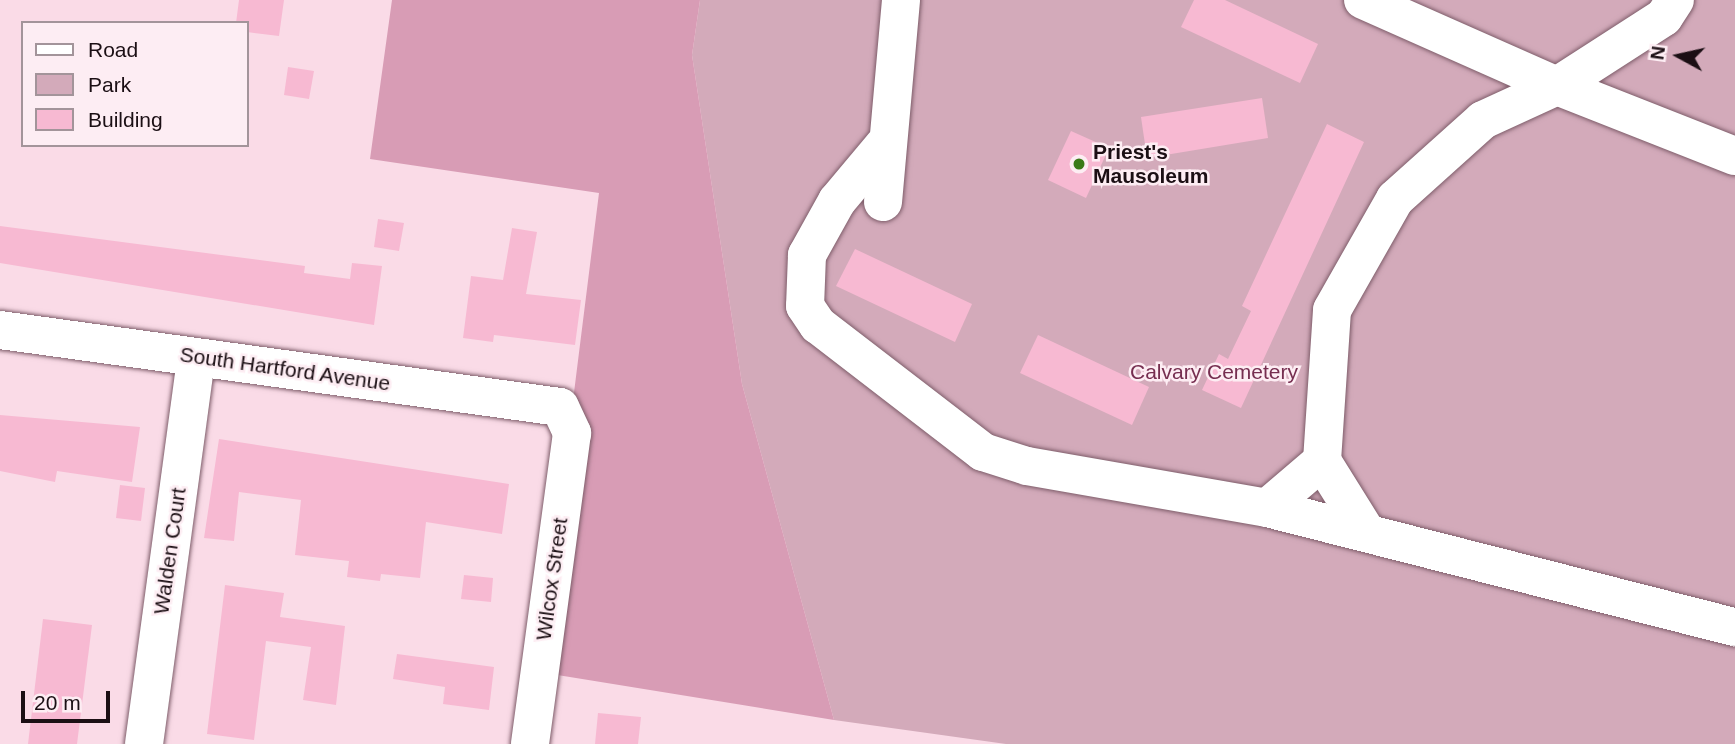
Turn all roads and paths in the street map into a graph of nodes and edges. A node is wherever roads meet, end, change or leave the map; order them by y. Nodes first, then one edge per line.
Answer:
1 (901, 0) edge
2 (1363, 0) edge
3 (1675, 0) edge
4 (1557, 86) junction
5 (884, 145) junction
6 (1735, 156) edge
7 (883, 202) dead end
8 (0, 330) edge
9 (196, 357) junction
10 (567, 416) joint
11 (1322, 461) junction
12 (1267, 508) junction
13 (1367, 533) junction
14 (1735, 627) edge
15 (145, 744) edge
16 (530, 744) edge

1 - 5 street
2 - 4 street
3 - 4 street
4 - 6 street
4 - 11 street
5 - 7 street
5 - 12 street
8 - 9 street, South Hartford Avenue
9 - 10 street, South Hartford Avenue
9 - 15 street, Walden Court
10 - 16 street, Wilcox Street
11 - 12 street
11 - 13 street
12 - 13 street
13 - 14 street

